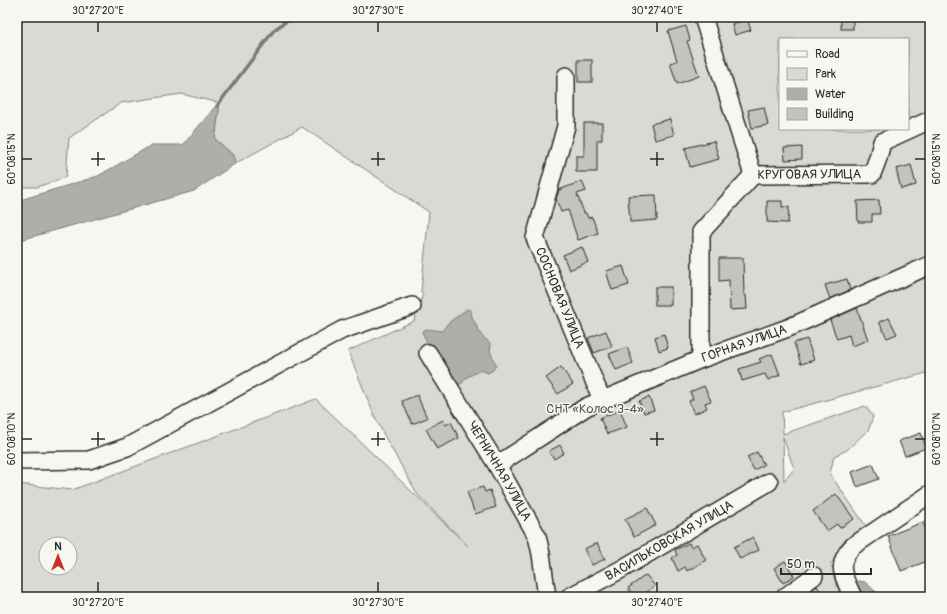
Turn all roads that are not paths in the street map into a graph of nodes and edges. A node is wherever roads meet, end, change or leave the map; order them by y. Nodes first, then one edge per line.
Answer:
1 (703, 17) edge
2 (566, 76) dead end
3 (930, 120) edge
4 (908, 130) edge
5 (909, 130) edge
6 (753, 176) junction
7 (930, 265) edge
8 (412, 306) dead end
9 (428, 353) dead end
10 (701, 359) junction
11 (602, 400) junction
12 (17, 461) edge
13 (496, 465) junction
14 (769, 482) dead end
15 (924, 498) edge
16 (814, 576) dead end
17 (548, 597) edge
18 (569, 597) edge
19 (785, 597) edge
20 (853, 597) edge

1 - 6 street, КРУГОВАЯ УЛИЦА
2 - 11 street, СОСНОВАЯ УЛИЦА
3 - 5 street, КРУГОВАЯ УЛИЦА
4 - 6 street, КРУГОВАЯ УЛИЦА
6 - 10 street, ГОРНАЯ УЛИЦА
7 - 10 street, ГОРНАЯ УЛИЦА
8 - 12 street
9 - 13 street, ЧЕРНИЧНАЯ УЛИЦА
10 - 11 street
11 - 13 street
13 - 17 street, ЧЕРНИЧНАЯ УЛИЦА
14 - 18 street, ВАСИЛЬКОВСКАЯ УЛИЦА
15 - 20 street
16 - 19 street

